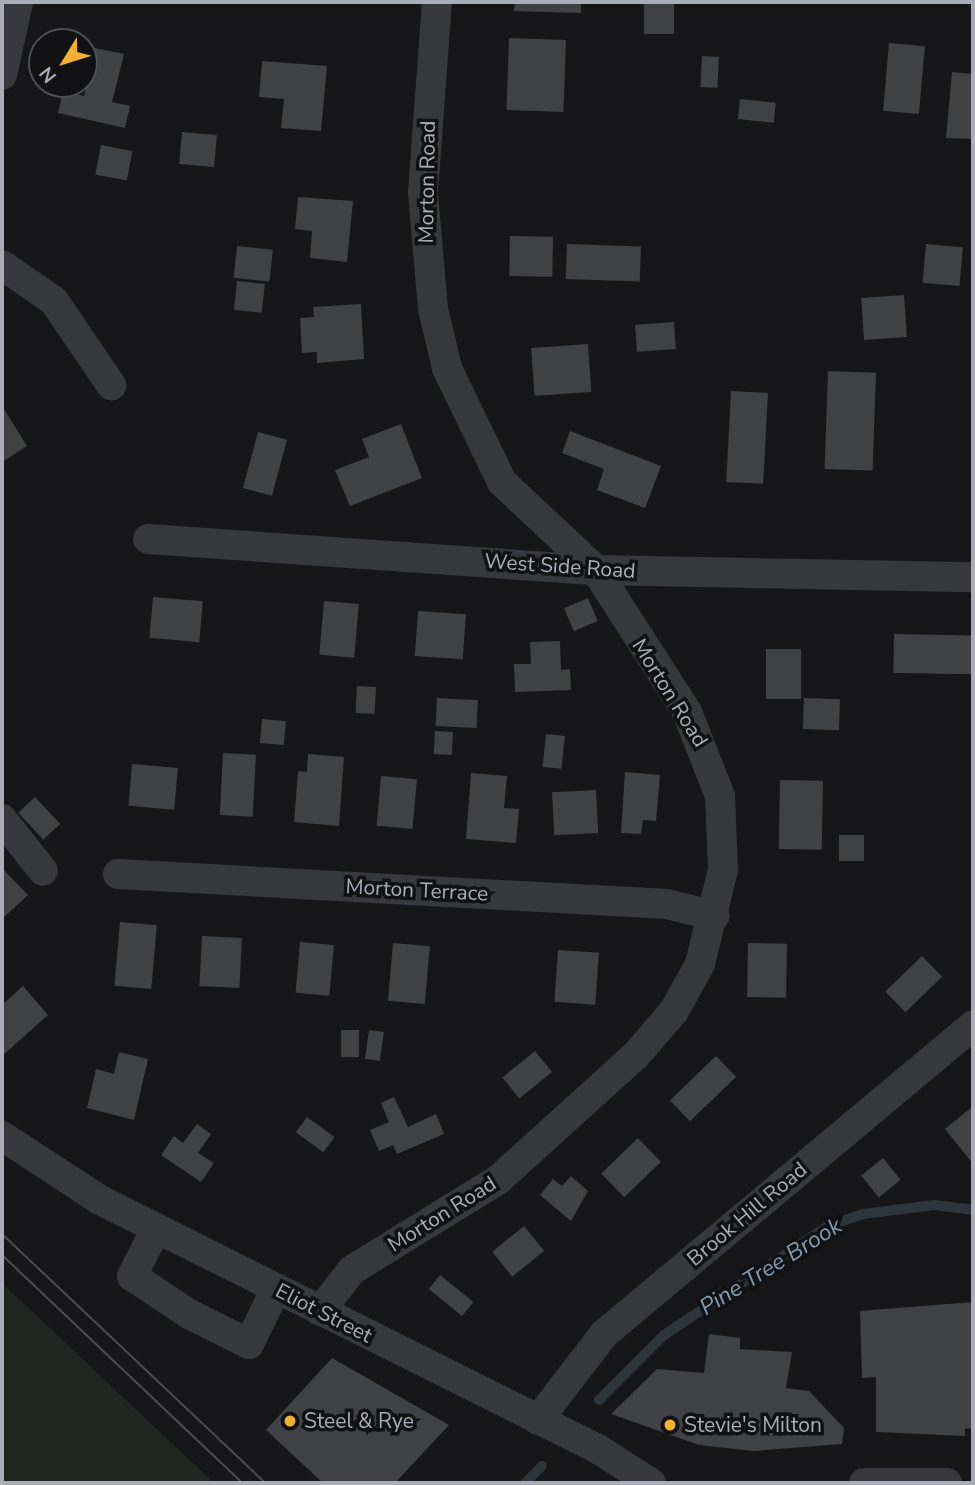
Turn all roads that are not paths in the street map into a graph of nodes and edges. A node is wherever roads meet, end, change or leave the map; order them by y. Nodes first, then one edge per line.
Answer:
1 (18, 2) edge
2 (437, 2) edge
3 (2, 75) edge
4 (2, 265) edge
5 (111, 385) dead end
6 (148, 539) dead end
7 (596, 570) junction
8 (973, 577) edge
9 (2, 819) edge
10 (43, 871) dead end
11 (118, 874) dead end
12 (715, 916) junction
13 (973, 1026) edge
14 (2, 1136) edge
15 (156, 1229) junction
16 (276, 1289) junction
17 (320, 1311) junction
18 (538, 1420) junction
19 (651, 1483) edge
20 (864, 1483) edge
21 (947, 1483) edge

1 - 3 street
2 - 7 street, Morton Road
4 - 5 street
6 - 7 street, West Side Road
7 - 8 street, West Side Road
7 - 12 street, Morton Road
9 - 10 street
11 - 12 street, Morton Terrace
12 - 17 street, Morton Road
13 - 18 street, Brook Hill Road
14 - 15 street, Eliot Street
15 - 16 street, Eliot Street
15 - 16 street
16 - 17 street, Eliot Street
17 - 18 street, Eliot Street
18 - 19 street, Eliot Street
20 - 21 street

